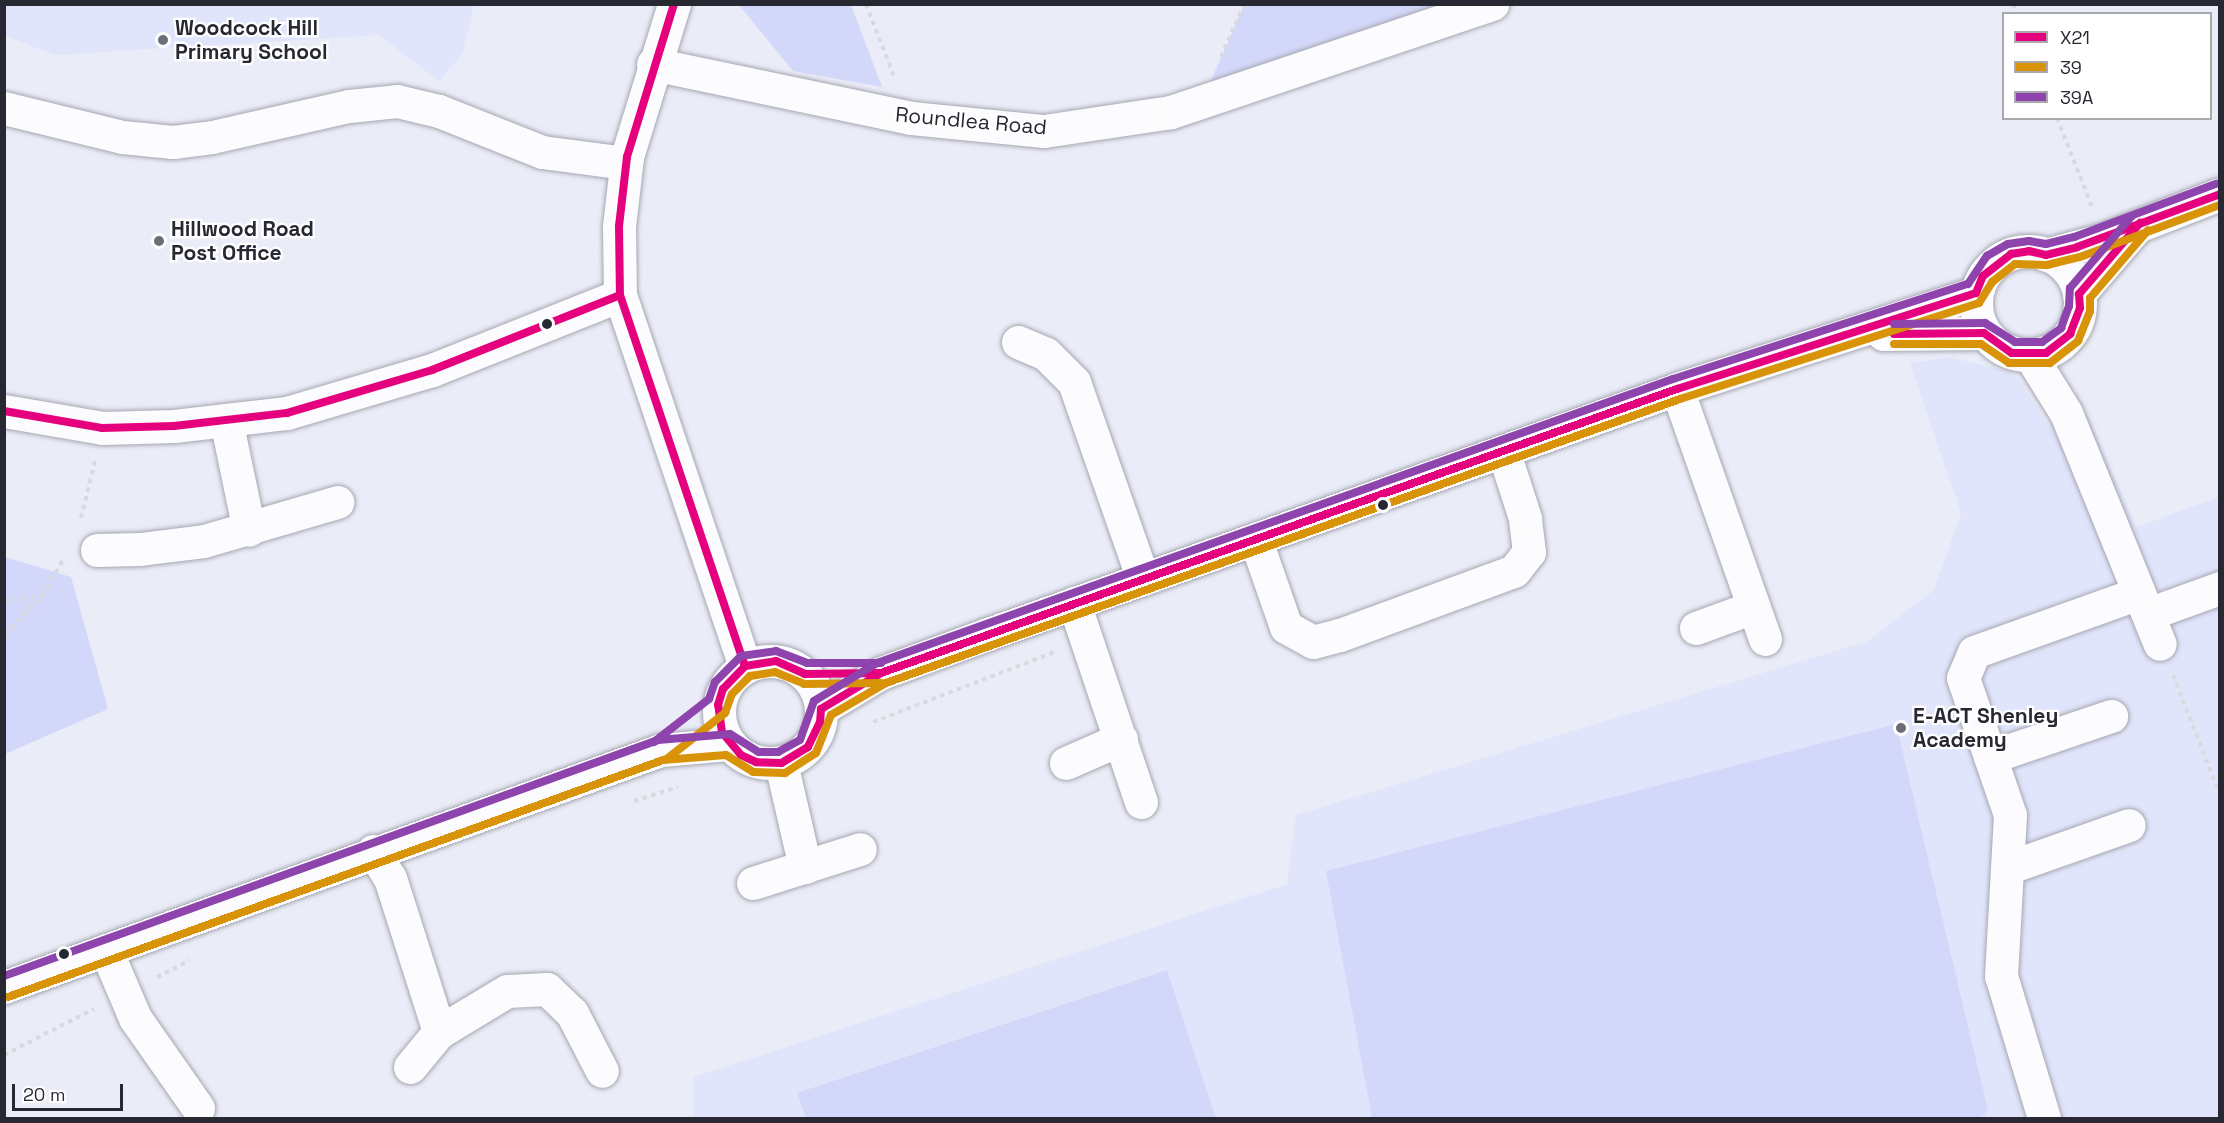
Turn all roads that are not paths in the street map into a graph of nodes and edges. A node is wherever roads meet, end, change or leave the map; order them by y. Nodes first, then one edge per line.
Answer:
1 (674, 4) edge
2 (1492, 4) edge
3 (1442, 12) edge
4 (652, 64) junction
5 (4, 108) edge
6 (626, 163) junction
7 (2220, 194) edge
8 (2140, 223) junction
9 (2046, 255) junction
10 (1976, 293) junction
11 (2079, 294) junction
12 (620, 295) junction
13 (1984, 333) junction
14 (1842, 335) junction
15 (1018, 342) dead end
16 (2061, 344) junction
17 (2030, 356) junction
18 (1677, 389) junction
19 (4, 411) edge
20 (2066, 413) junction
21 (226, 420) junction
22 (1504, 453) junction
23 (337, 502) dead end
24 (249, 530) junction
25 (1256, 541) junction
26 (97, 550) dead end
27 (1143, 579) junction
28 (2220, 588) edge
29 (1074, 603) junction
30 (1753, 607) junction
31 (2149, 617) junction
32 (1696, 628) dead end
33 (1766, 639) dead end
34 (745, 666) junction
35 (881, 673) junction
36 (805, 674) junction
37 (718, 705) junction
38 (821, 709) junction
39 (2111, 716) dead end
40 (1121, 739) junction
41 (729, 744) junction
42 (661, 750) junction
43 (1990, 757) junction
44 (781, 763) junction
45 (1066, 763) dead end
46 (1140, 802) dead end
47 (2129, 825) dead end
48 (860, 849) dead end
49 (373, 851) junction
50 (805, 867) junction
51 (2007, 868) junction
52 (753, 883) dead end
53 (106, 950) junction
54 (4, 987) edge
55 (439, 1032) junction
56 (410, 1067) dead end
57 (602, 1071) dead end
58 (198, 1108) dead end
59 (2044, 1119) edge

1 - 4 street
2 - 3 street, Roundlea Road
3 - 4 street, Roundlea Road
4 - 6 street
5 - 6 street
6 - 12 street
7 - 8 street
8 - 9 street
8 - 11 street
9 - 10 street
9 - 11 street
10 - 13 street
10 - 14 street
11 - 16 street
12 - 21 street
12 - 34 street
13 - 14 street
13 - 17 street
14 - 18 street
15 - 27 street
16 - 17 street
16 - 20 street
17 - 20 street
18 - 22 street
18 - 30 street
19 - 21 street
20 - 31 street
21 - 24 street
22 - 25 street
22 - 25 street
23 - 24 street
24 - 26 street
25 - 27 street
27 - 29 street
28 - 31 street
29 - 35 street
29 - 40 street
30 - 32 street
30 - 33 street
31 - 43 street
34 - 36 street
34 - 37 street
35 - 36 street
35 - 38 street
36 - 38 street
37 - 41 street
37 - 42 street
38 - 44 street
39 - 43 street
40 - 45 street
40 - 46 street
41 - 42 street
41 - 44 street
42 - 49 street
43 - 51 street
44 - 50 street
47 - 51 street
48 - 50 street
49 - 53 street
49 - 55 street
50 - 52 street
51 - 59 street
53 - 54 street
53 - 58 street
55 - 56 street
55 - 57 street

